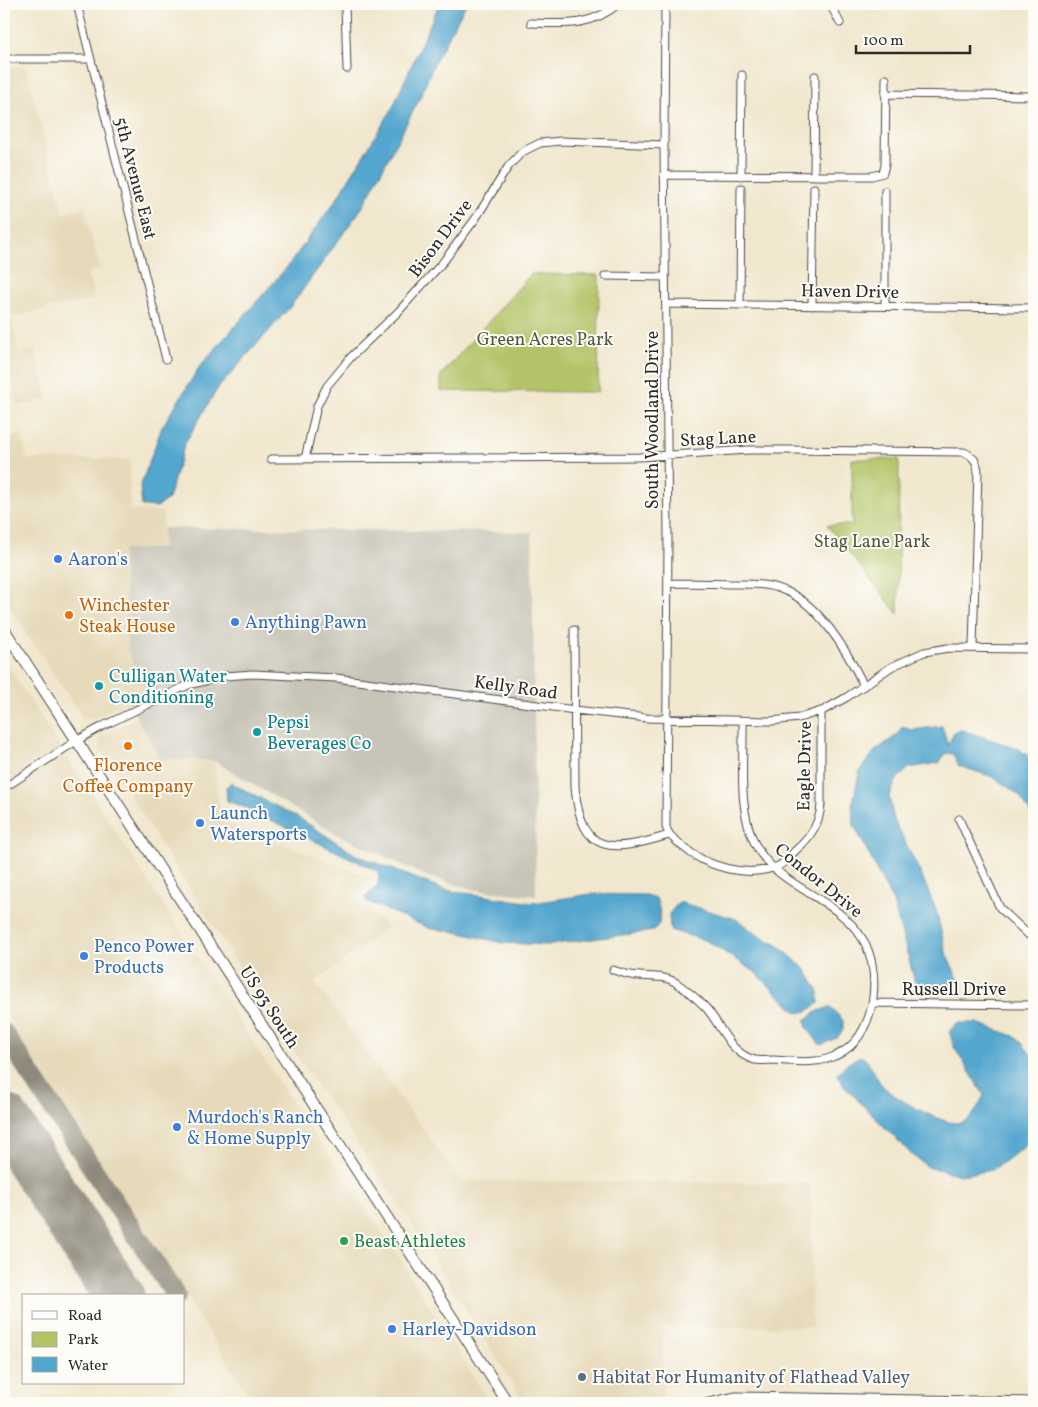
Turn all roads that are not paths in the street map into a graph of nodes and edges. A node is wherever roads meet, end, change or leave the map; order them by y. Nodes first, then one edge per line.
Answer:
1 (77, 4) edge
2 (345, 4) edge
3 (618, 4) edge
4 (665, 4) edge
5 (830, 4) edge
6 (530, 23) dead end
7 (840, 23) dead end
8 (4, 59) edge
9 (90, 59) junction
10 (347, 69) dead end
11 (742, 75) dead end
12 (815, 76) dead end
13 (886, 79) dead end
14 (885, 94) junction
15 (1034, 96) edge
16 (664, 145) junction
17 (665, 175) junction
18 (741, 176) junction
19 (814, 176) junction
20 (741, 188) dead end
21 (814, 188) dead end
22 (884, 192) dead end
23 (605, 276) dead end
24 (665, 277) junction
25 (666, 304) junction
26 (740, 305) junction
27 (812, 306) junction
28 (885, 306) junction
29 (1034, 308) edge
30 (166, 359) dead end
31 (667, 456) junction
32 (271, 459) dead end
33 (305, 459) junction
34 (668, 583) junction
35 (4, 629) edge
36 (574, 630) dead end
37 (973, 648) junction
38 (1034, 649) edge
39 (864, 686) junction
40 (575, 710) junction
41 (821, 712) junction
42 (667, 719) junction
43 (743, 722) junction
44 (76, 741) junction
45 (4, 788) edge
46 (959, 819) dead end
47 (669, 836) junction
48 (773, 868) junction
49 (1034, 940) edge
50 (613, 970) dead end
51 (873, 1003) junction
52 (1034, 1005) edge
53 (1034, 1401) edge
54 (982, 1402) edge
55 (508, 1403) edge
56 (705, 1403) edge

1 - 9 street, 5th Avenue East
2 - 10 street
3 - 6 street
4 - 16 street, South Woodland Drive
5 - 7 street
8 - 9 street
9 - 30 street, 5th Avenue East
11 - 18 street
12 - 19 street
13 - 14 street
14 - 15 street
14 - 19 street
16 - 17 street, South Woodland Drive
16 - 33 street, Bison Drive
17 - 18 street
17 - 24 street, South Woodland Drive
18 - 19 street
20 - 26 street
21 - 27 street
22 - 28 street
23 - 24 street
24 - 25 street, South Woodland Drive
25 - 26 street, Haven Drive
25 - 31 street, South Woodland Drive
26 - 27 street, Haven Drive
27 - 28 street, Haven Drive
28 - 29 street, Haven Drive
31 - 33 street, Stag Lane
31 - 34 street, South Woodland Drive
31 - 37 street, Stag Lane
32 - 33 street, Stag Lane
34 - 39 street
34 - 42 street, South Woodland Drive
35 - 44 main road, US 93 South
36 - 40 street
37 - 38 street, Kelly Road
37 - 39 street, Kelly Road
39 - 41 street, Kelly Road
40 - 42 street, Kelly Road
40 - 44 street, Kelly Road
40 - 47 street
41 - 43 street, Kelly Road
41 - 48 street, Eagle Drive
42 - 43 street, Kelly Road
42 - 47 street, South Woodland Drive
43 - 48 street, Condor Drive
44 - 45 street, Kelly Road
44 - 55 main road, US 93 South
46 - 49 street
47 - 48 street
48 - 51 street, Condor Drive
50 - 51 street
51 - 52 street, Russell Drive
53 - 54 street
54 - 56 street

